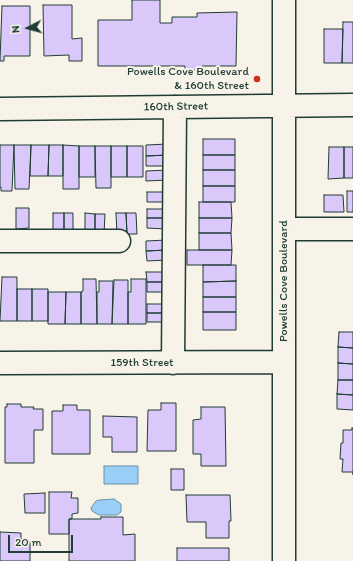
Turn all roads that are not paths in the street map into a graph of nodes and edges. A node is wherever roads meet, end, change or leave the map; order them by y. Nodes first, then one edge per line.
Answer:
1 (284, 0) edge
2 (284, 105) junction
3 (353, 105) edge
4 (175, 107) junction
5 (0, 109) edge
6 (284, 228) junction
7 (353, 229) edge
8 (0, 241) edge
9 (119, 241) dead end
10 (173, 362) junction
11 (284, 362) junction
12 (0, 363) edge
13 (284, 561) edge

1 - 2 street, Powells Cove Boulevard
2 - 3 street, 160th Street
2 - 4 street, 160th Street
2 - 6 street, Powells Cove Boulevard
4 - 5 street, 160th Street
4 - 10 street
6 - 7 street
6 - 11 street, Powells Cove Boulevard
8 - 9 street
10 - 11 street, 159th Street
10 - 12 street, 159th Street
11 - 13 street, Powells Cove Boulevard

